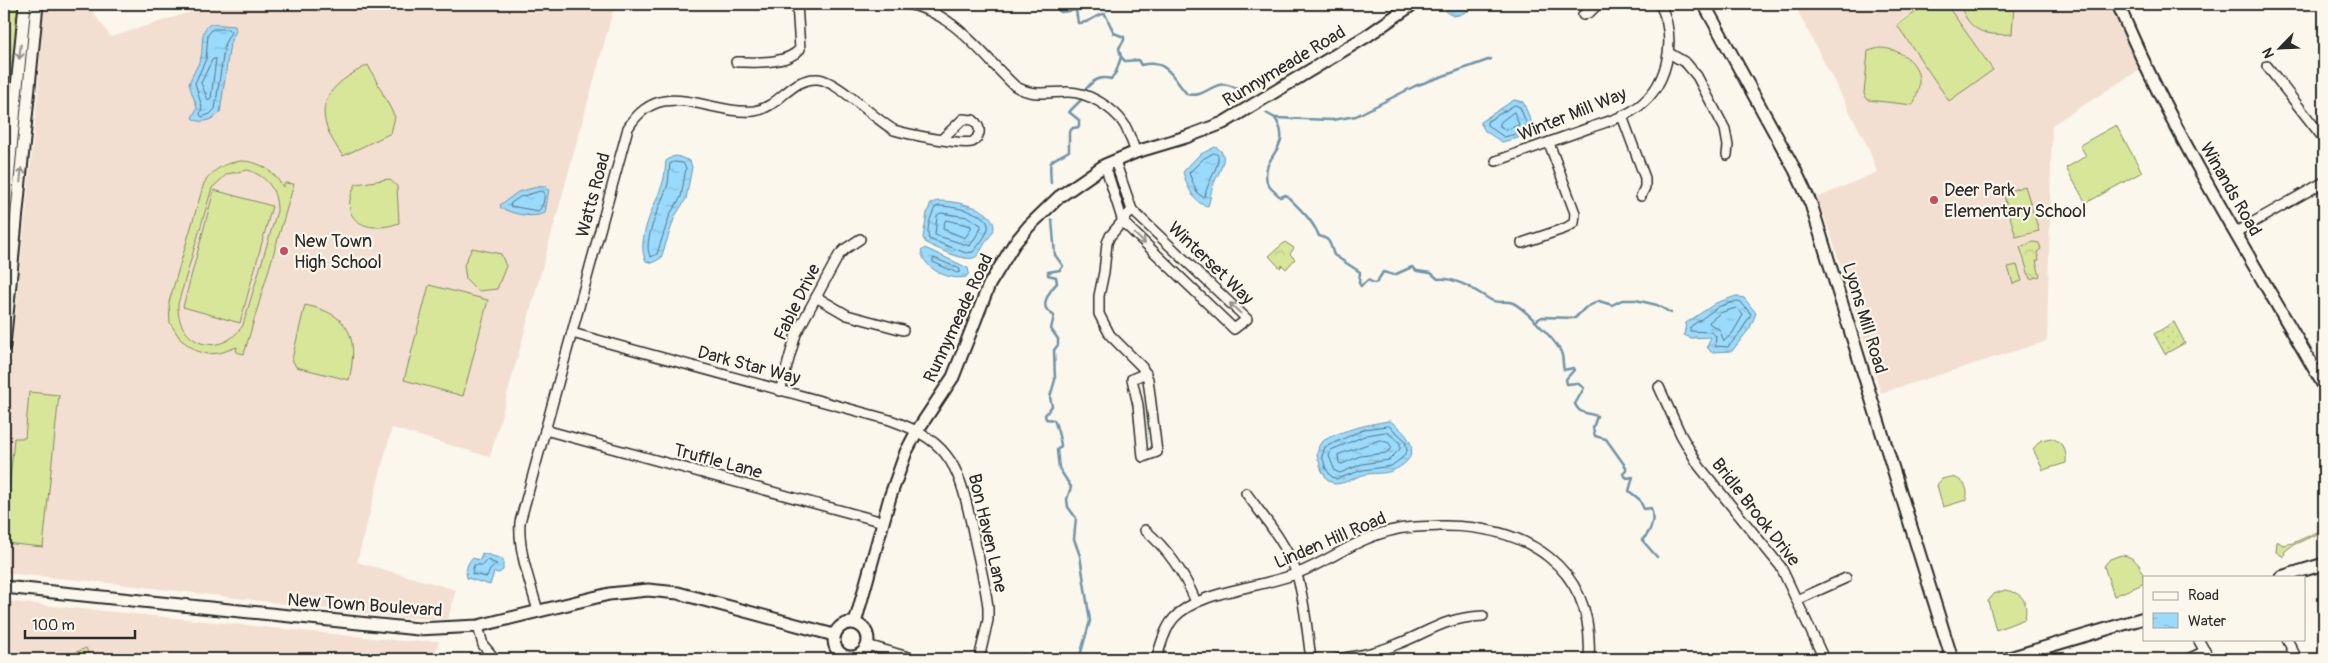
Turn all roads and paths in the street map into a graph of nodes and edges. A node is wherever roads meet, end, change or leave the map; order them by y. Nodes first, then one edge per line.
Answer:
1 (25, 4) edge
2 (38, 4) edge
3 (797, 4) edge
4 (906, 4) edge
5 (1413, 4) edge
6 (1598, 4) edge
7 (1660, 4) edge
8 (1704, 4) edge
9 (2118, 4) edge
10 (1583, 15) dead end
11 (1669, 53) junction
12 (736, 62) dead end
13 (2267, 66) dead end
14 (1622, 116) junction
15 (942, 139) dead end
16 (2324, 139) edge
17 (1549, 143) junction
18 (1136, 152) junction
19 (1726, 155) dead end
20 (1496, 161) dead end
21 (1110, 163) junction
22 (2324, 182) edge
23 (1641, 196) dead end
24 (1132, 210) junction
25 (4, 222) edge
26 (1123, 222) junction
27 (2236, 232) junction
28 (860, 239) dead end
29 (1522, 243) dead end
30 (816, 297) junction
31 (903, 330) dead end
32 (572, 333) junction
33 (4, 346) edge
34 (1146, 374) junction
35 (2324, 386) edge
36 (1659, 387) dead end
37 (780, 391) junction
38 (545, 430) junction
39 (917, 431) junction
40 (1246, 493) dead end
41 (883, 522) junction
42 (1145, 530) dead end
43 (2324, 564) edge
44 (1296, 574) junction
45 (2284, 576) edge
46 (1846, 578) dead end
47 (4, 587) edge
48 (1797, 600) junction
49 (1196, 602) junction
50 (538, 611) junction
51 (1483, 616) dead end
52 (2143, 618) edge
53 (855, 623) junction
54 (478, 626) junction
55 (834, 635) junction
56 (2199, 640) edge
57 (2288, 640) edge
58 (867, 645) junction
59 (2207, 655) edge
60 (845, 658) edge
61 (495, 659) edge
62 (915, 659) edge
63 (979, 659) edge
64 (1156, 659) edge
65 (1311, 659) edge
66 (1338, 659) edge
67 (1589, 659) edge
68 (1824, 659) edge
69 (1952, 659) edge
70 (2006, 659) edge
71 (2188, 659) edge
72 (2297, 659) edge

1 -> 25 street
33 -> 2 street
3 - 12 street
4 - 18 street
5 - 18 street, Runnymeade Road
6 - 10 street
7 - 11 street, Winter Mill Way
8 - 69 street, Lyons Mill Road
9 - 27 street, Winands Road
11 - 14 street, Winter Mill Way
11 - 19 street
13 - 16 street
14 - 17 street, Winter Mill Way
14 - 23 street
15 - 32 street, Watts Road
17 - 20 street, Winter Mill Way
17 - 29 street
18 - 21 street, Runnymeade Road
21 - 24 street, Winterset Way
21 - 26 street, Winterset Way
21 - 39 street, Runnymeade Road
22 - 27 street
24 - 26 street
26 -> 24 street, Winterset Way
26 - 34 street
27 - 35 street, Winands Road
28 - 30 street, Fable Drive
30 - 31 street
30 - 37 street, Fable Drive
32 - 37 street, Dark Star Way
32 - 38 street, Watts Road
34 - 34 street
36 - 48 street, Bridle Brook Drive
37 - 39 street, Dark Star Way
38 - 41 street, Truffle Lane
38 - 50 street, Watts Road
39 - 41 street, Runnymeade Road
39 - 63 street, Bon Haven Lane
40 - 44 street
41 - 53 street, Runnymeade Road
42 - 49 street
43 - 45 street
44 - 49 street, Linden Hill Road
44 - 65 street
44 - 67 street, Linden Hill Road
46 - 48 street
47 - 54 street, New Town Boulevard
48 - 68 street, Bridle Brook Drive
49 - 64 street, Linden Hill Road
50 - 54 street, New Town Boulevard
50 - 55 street, New Town Boulevard
51 - 66 street
52 - 70 street
53 - 55 street
53 - 58 street
54 - 61 street
55 - 60 street
56 - 59 street
57 - 72 street
58 - 60 street
58 - 62 street
59 - 71 street

